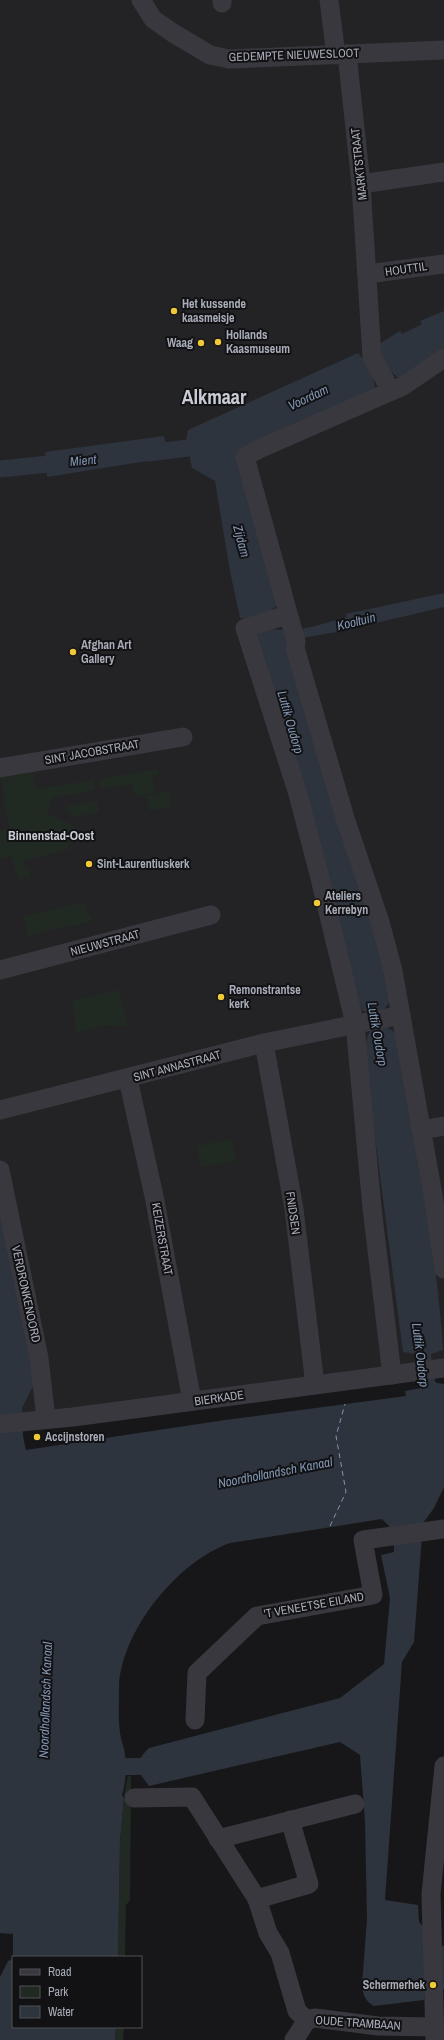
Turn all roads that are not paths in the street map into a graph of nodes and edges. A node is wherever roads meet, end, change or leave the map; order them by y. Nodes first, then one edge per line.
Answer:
1 (329, 0) edge
2 (144, 6) edge
3 (444, 50) edge
4 (341, 55) junction
5 (444, 172) edge
6 (361, 184) junction
7 (444, 264) edge
8 (367, 274) junction
9 (444, 358) edge
10 (391, 391) junction
11 (288, 626) junction
12 (183, 737) dead end
13 (0, 768) edge
14 (210, 915) dead end
15 (0, 970) edge
16 (377, 1020) junction
17 (264, 1042) junction
18 (128, 1079) junction
19 (0, 1110) edge
20 (444, 1126) edge
21 (421, 1130) junction
22 (0, 1170) edge
23 (444, 1269) edge
24 (443, 1368) edge
25 (392, 1375) junction
26 (315, 1385) junction
27 (192, 1401) junction
28 (46, 1419) junction
29 (0, 1424) edge
30 (444, 1529) edge
31 (195, 1720) dead end
32 (444, 1766) edge
33 (134, 1798) dead end
34 (355, 1804) dead end
35 (290, 1820) junction
36 (218, 1838) junction
37 (439, 1880) edge
38 (257, 1899) junction
39 (307, 2020) junction
40 (434, 2033) edge
41 (294, 2040) edge

1 - 4 street, MARKTSTRAAT
2 - 4 street, GEDEMPTE NIEUWESLOOT
3 - 4 street, GEDEMPTE NIEUWESLOOT
4 - 6 street, MARKTSTRAAT
5 - 6 street
6 - 8 street, MARKTSTRAAT
7 - 8 street, HOUTTIL
8 - 10 street, MARKTSTRAAT
9 - 10 street
10 - 11 street
11 - 16 street
11 - 16 street
12 - 13 street, SINT JACOBSTRAAT
14 - 15 street, NIEUWSTRAAT
16 - 17 street, SINT ANNASTRAAT
16 - 21 street
16 - 25 street
17 - 18 street, SINT ANNASTRAAT
17 - 26 street, FNIDSEN
18 - 19 street, SINT ANNASTRAAT
18 - 27 street, KEIZERSTRAAT
20 - 21 street
21 - 23 street
22 - 28 street, VERDRONKENOORD
24 - 25 street, BIERKADE
25 - 26 street, BIERKADE
26 - 27 street, BIERKADE
27 - 28 street, BIERKADE
28 - 29 street, BIERKADE
30 - 31 street, 'T VENEETSE EILAND
32 - 37 street
33 - 36 street
34 - 35 street
35 - 36 street
35 - 38 street
36 - 38 street
37 - 40 street
38 - 39 street
39 - 40 street, OUDE TRAMBAAN
39 - 41 street, OUDE TRAMBAAN

